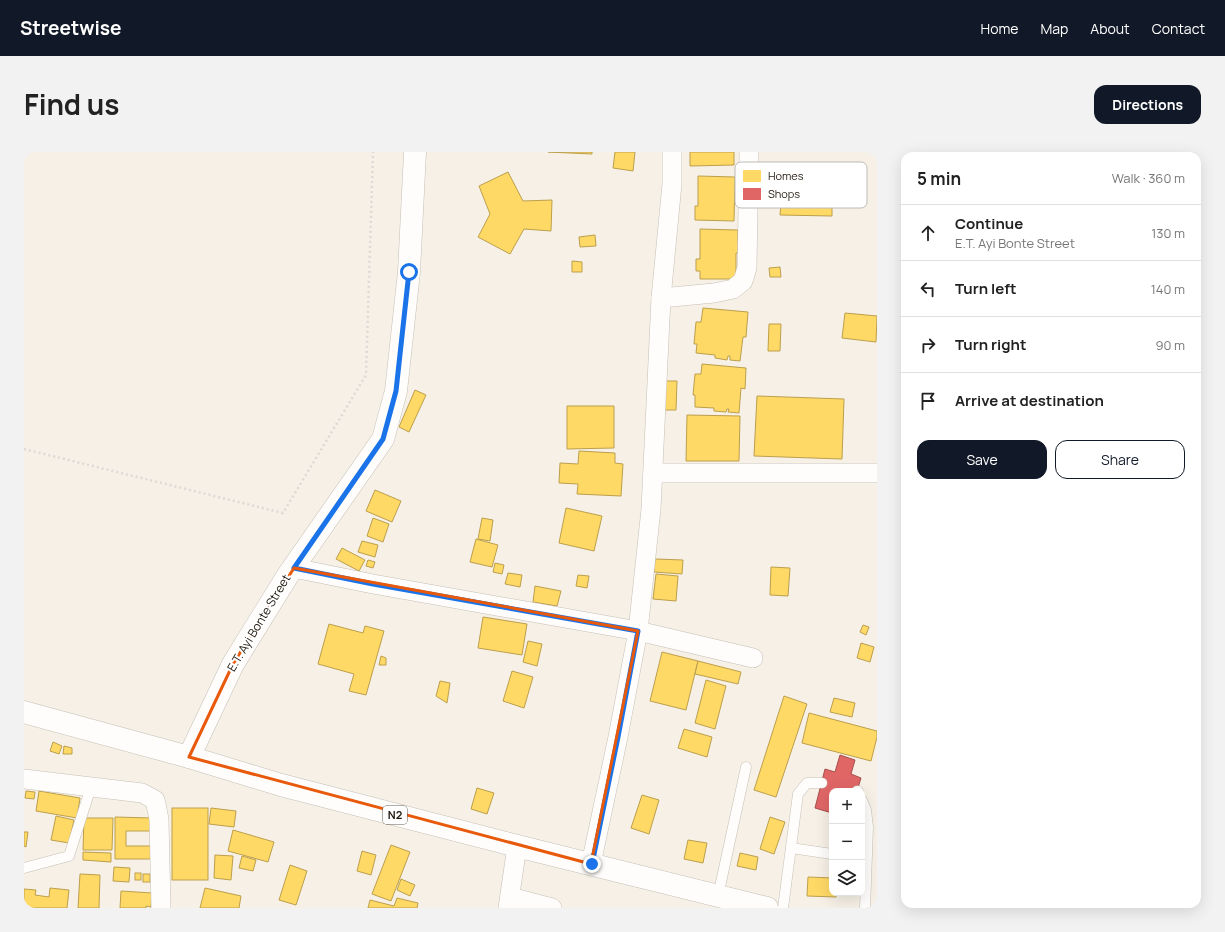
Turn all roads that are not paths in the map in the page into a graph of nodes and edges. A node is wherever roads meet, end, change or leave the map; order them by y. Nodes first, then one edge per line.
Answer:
1 (415, 152) edge
2 (672, 152) edge
3 (749, 152) edge
4 (749, 162) edge
5 (748, 208) edge
6 (661, 298) junction
7 (653, 473) junction
8 (877, 473) edge
9 (294, 568) junction
10 (638, 631) junction
11 (753, 658) dead end
12 (24, 712) edge
13 (189, 758) junction
14 (746, 767) dead end
15 (24, 779) edge
16 (822, 783) dead end
17 (91, 787) junction
18 (865, 808) edge
19 (517, 846) junction
20 (865, 846) edge
21 (791, 848) junction
22 (829, 854) edge
23 (864, 860) edge
24 (592, 864) junction
25 (24, 868) edge
26 (718, 896) junction
27 (509, 903) edge
28 (160, 908) edge
29 (552, 908) edge
30 (768, 908) edge
31 (783, 908) edge
32 (864, 908) edge

1 - 9 main road, E.T. Ayi Bonte Street
2 - 6 street
3 - 4 street
5 - 6 street
6 - 7 street
7 - 8 street
7 - 10 street
9 - 10 street
9 - 13 main road, E.T. Ayi Bonte Street
10 - 11 street
10 - 24 street
12 - 13 main road, N2
13 - 19 main road, N2
14 - 26 lane
15 - 17 street
16 - 21 lane
17 - 25 lane
17 - 28 street
18 - 20 lane
19 - 24 main road, N2
19 - 27 street
21 - 22 lane
21 - 31 lane
23 - 32 lane
24 - 26 main road, N2
26 - 30 main road, N2
27 - 29 street

